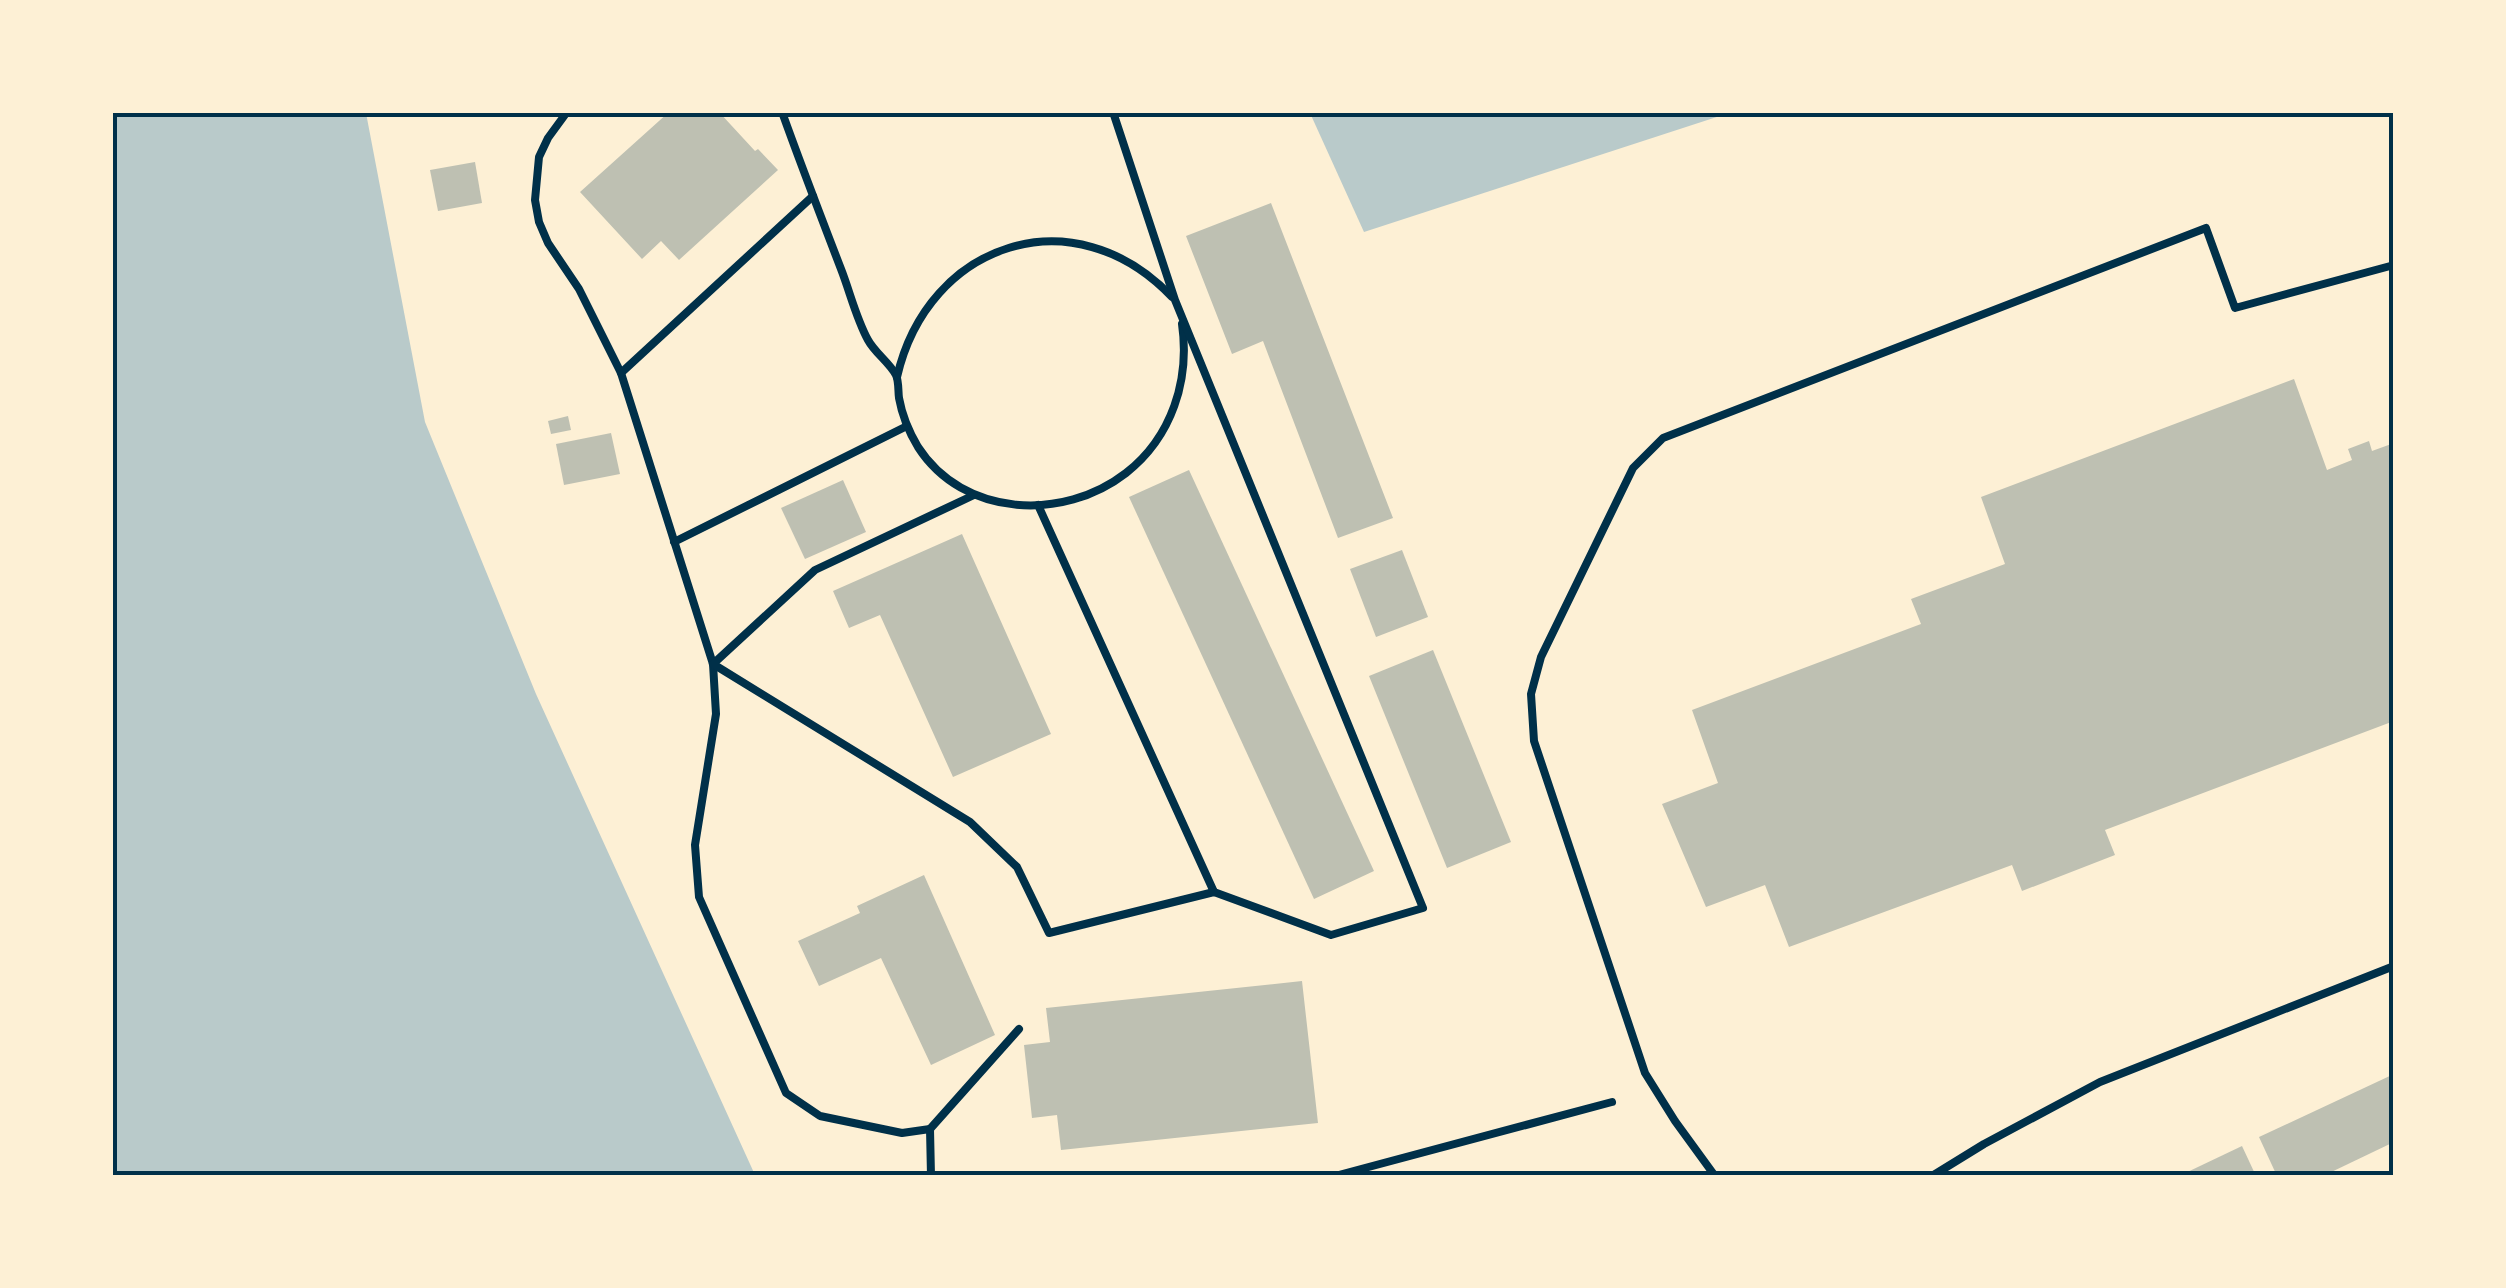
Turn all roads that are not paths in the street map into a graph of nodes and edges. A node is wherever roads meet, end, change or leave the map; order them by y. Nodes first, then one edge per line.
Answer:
1 (567, 112) edge
2 (782, 112) edge
3 (1113, 112) edge
4 (813, 196) junction
5 (2394, 265) edge
6 (1174, 300) junction
7 (621, 373) junction
8 (897, 377) junction
9 (906, 426) junction
10 (974, 495) junction
11 (1038, 505) junction
12 (674, 542) junction
13 (713, 664) junction
14 (1214, 892) junction
15 (2394, 966) edge
16 (1019, 1029) dead end
17 (1612, 1102) dead end
18 (930, 1129) junction
19 (931, 1176) edge
20 (1335, 1176) edge
21 (1715, 1176) edge
22 (1932, 1176) edge

1 - 7 lane
2 - 4 lane
3 - 6 lane
4 - 7 lane
4 - 8 lane
5 - 21 lane
6 - 8 lane
6 - 11 lane
6 - 14 lane
7 - 12 lane
8 - 9 lane
9 - 10 lane
9 - 12 lane
10 - 11 lane
10 - 13 lane
11 - 14 lane
12 - 13 lane
13 - 14 lane
13 - 18 lane
15 - 22 lane
16 - 18 lane
17 - 20 lane
18 - 19 lane

